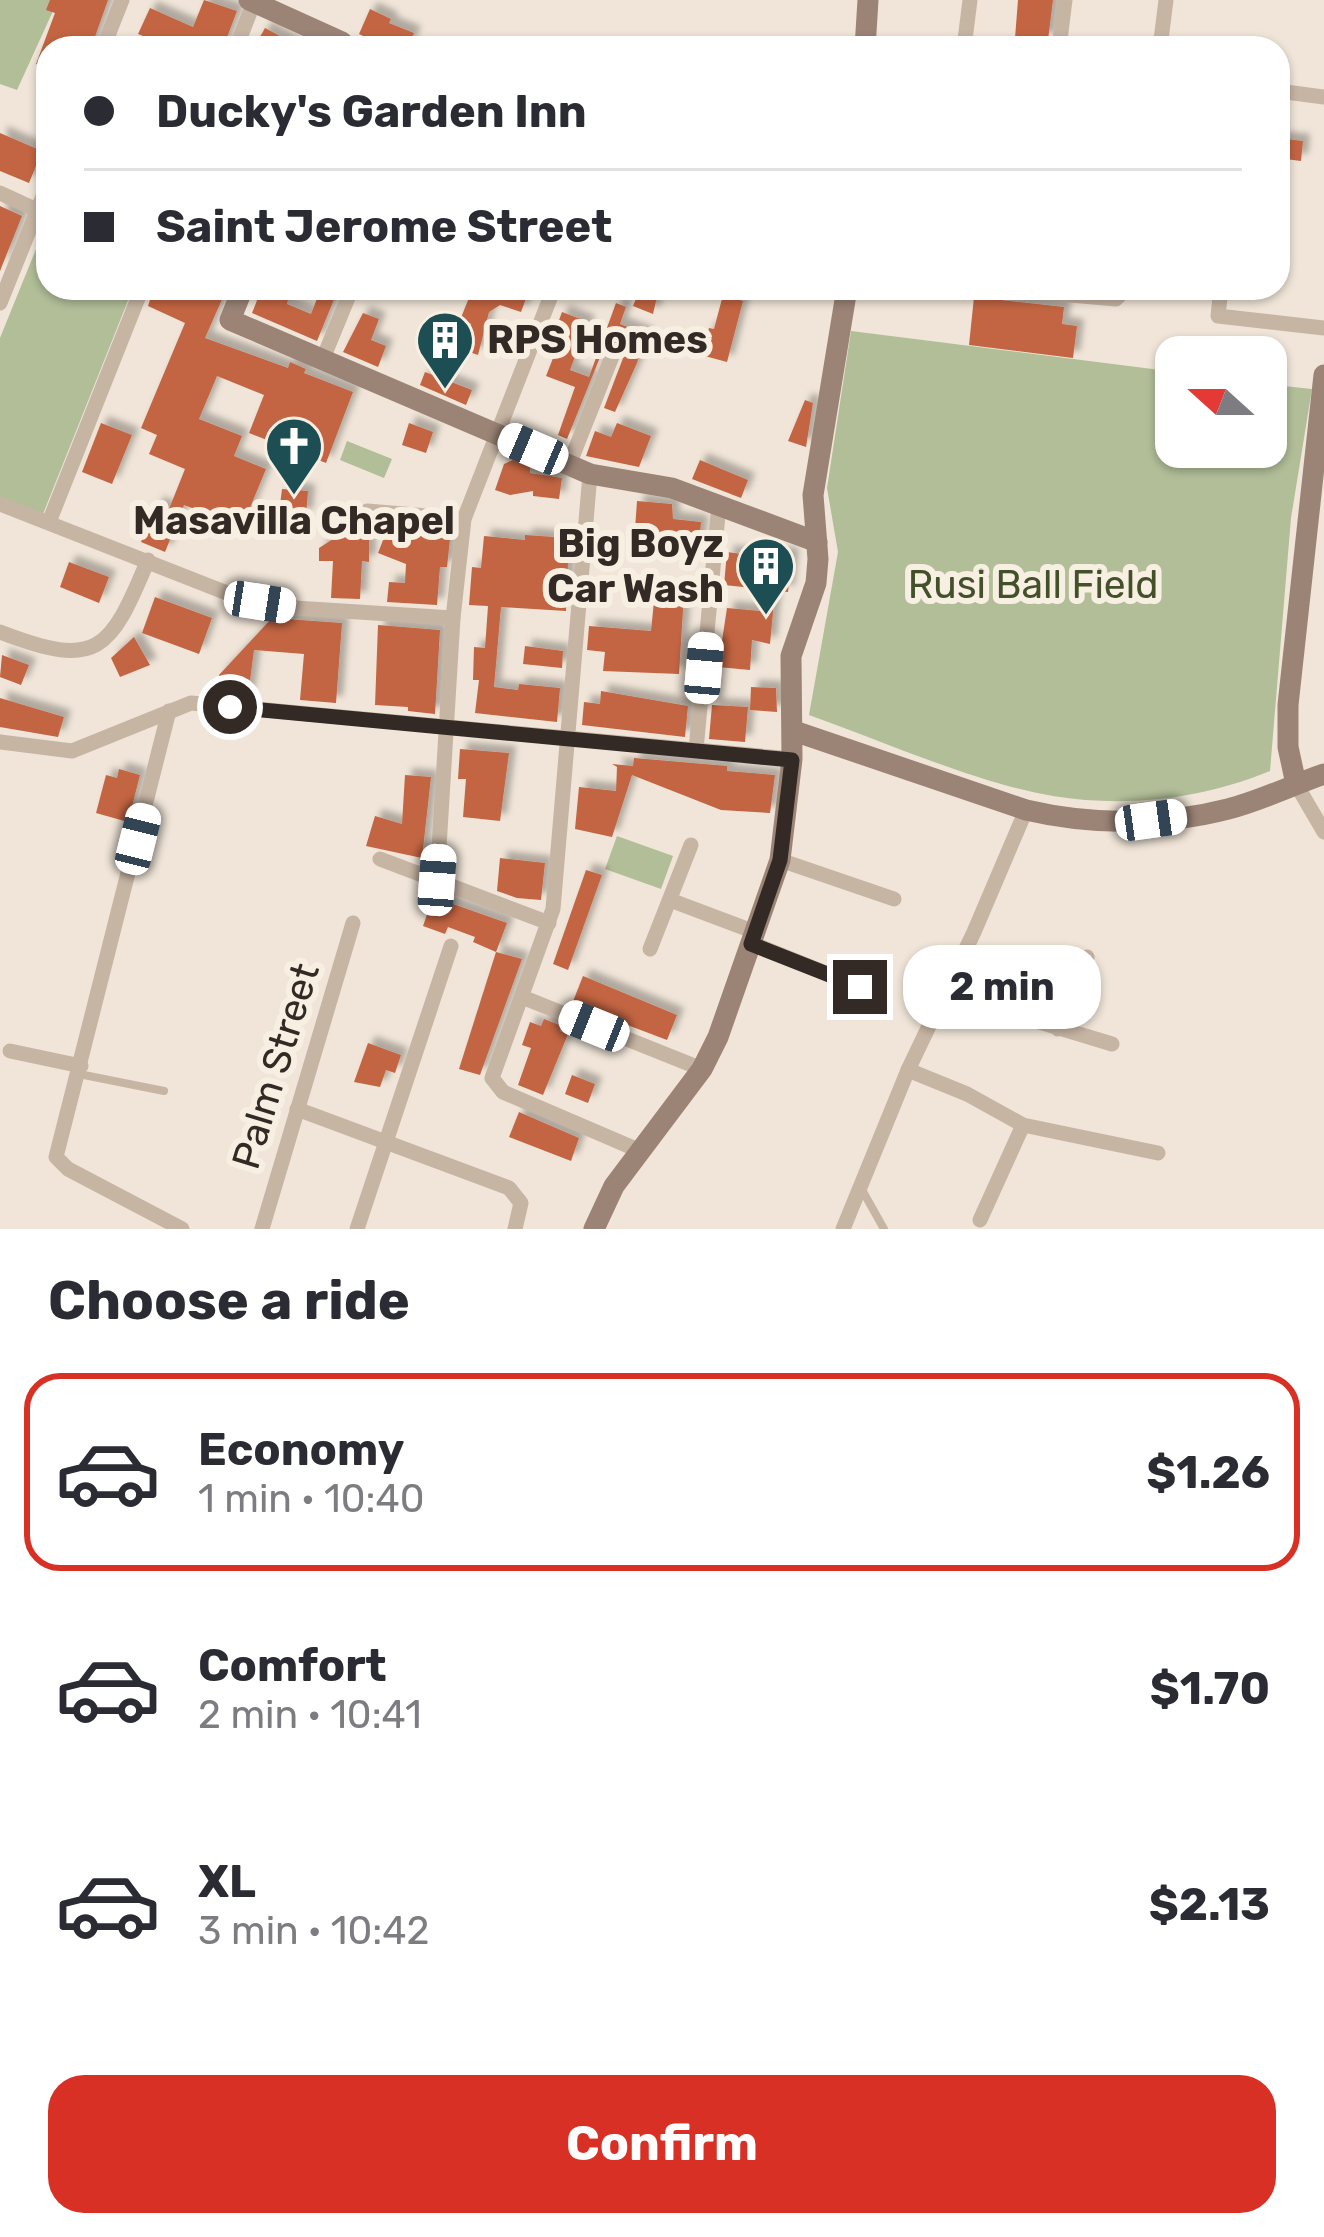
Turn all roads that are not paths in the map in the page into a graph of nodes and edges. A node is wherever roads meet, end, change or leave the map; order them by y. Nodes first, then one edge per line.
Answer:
1 (122, 0) edge
2 (868, 0) edge
3 (970, 0) edge
4 (1065, 0) edge
5 (1166, 0) edge
6 (252, 1) edge
7 (108, 36) edge
8 (240, 36) edge
9 (324, 36) edge
10 (866, 36) edge
11 (966, 36) edge
12 (1060, 36) edge
13 (1162, 36) edge
14 (1290, 93) edge
15 (1324, 97) edge
16 (0, 194) edge
17 (36, 209) edge
18 (36, 215) edge
19 (137, 300) edge
20 (238, 300) edge
21 (347, 300) edge
22 (549, 300) edge
23 (846, 300) edge
24 (1220, 300) edge
25 (0, 303) edge
26 (1324, 328) edge
27 (613, 354) dead end
28 (322, 361) junction
29 (1324, 375) edge
30 (497, 434) junction
31 (580, 469) junction
32 (1317, 495) edge
33 (0, 504) edge
34 (719, 504) junction
35 (367, 511) dead end
36 (464, 519) junction
37 (49, 522) junction
38 (817, 542) junction
39 (148, 560) junction
40 (453, 618) junction
41 (0, 632) edge
42 (169, 711) junction
43 (446, 728) junction
44 (794, 730) junction
45 (570, 739) junction
46 (0, 742) edge
47 (696, 750) junction
48 (792, 760) junction
49 (1324, 774) edge
50 (1296, 784) junction
51 (1026, 809) junction
52 (1324, 832) edge
53 (691, 845) dead end
54 (380, 859) dead end
55 (780, 860) junction
56 (437, 880) junction
57 (894, 899) dead end
58 (670, 900) junction
59 (353, 923) dead end
60 (550, 923) junction
61 (753, 938) junction
62 (451, 946) dead end
63 (650, 949) dead end
64 (1087, 957) dead end
65 (860, 987) dead end
66 (943, 993) junction
67 (522, 998) junction
68 (1058, 1029) junction
69 (1112, 1044) dead end
70 (10, 1051) dead end
71 (702, 1069) junction
72 (80, 1070) junction
73 (908, 1070) junction
74 (164, 1091) dead end
75 (297, 1109) junction
76 (1023, 1125) junction
77 (383, 1141) junction
78 (638, 1150) junction
79 (1158, 1153) dead end
80 (860, 1187) junction
81 (980, 1220) dead end
82 (182, 1229) edge
83 (262, 1229) edge
84 (358, 1229) edge
85 (514, 1229) edge
86 (594, 1229) edge
87 (843, 1229) edge
88 (884, 1229) edge

1 - 7 street
2 - 10 street
3 - 11 street
4 - 12 street
5 - 13 street
6 - 8 street
6 - 9 street
14 - 15 street
16 - 17 street
18 - 25 street
19 - 37 street
20 - 28 street
21 - 28 street
22 - 30 street
23 - 38 street
24 - 26 street
27 - 31 street
28 - 30 street
29 - 32 street
30 - 31 street
30 - 36 street
31 - 34 street
31 - 45 street
32 - 50 street
33 - 37 street
34 - 38 street
34 - 47 street
35 - 36 street
36 - 40 street
37 - 39 street
38 - 44 street
39 - 40 street
39 - 41 street
40 - 43 street
42 - 43 street
42 - 46 street
42 - 72 street
43 - 45 street
43 - 56 street
44 - 48 street
44 - 51 street
45 - 47 street
45 - 60 street
47 - 48 street
48 - 55 street
49 - 50 street
50 - 51 street
50 - 52 street
51 - 66 street
53 - 58 street
54 - 56 street
55 - 57 street
55 - 61 street
56 - 60 street
58 - 61 street
58 - 63 street
59 - 75 street, Palm Street
60 - 67 street
61 - 65 street
61 - 71 street
62 - 77 street
64 - 68 street
66 - 68 street
66 - 73 street
67 - 71 street
67 - 78 street
68 - 69 street
70 - 72 street
71 - 78 street
72 - 74 lane
72 - 82 street
73 - 76 street
73 - 80 street
75 - 77 street
75 - 83 street, Palm Street
76 - 79 street
76 - 81 street
77 - 84 street
77 - 85 street
78 - 86 street
80 - 87 street
80 - 88 lane

